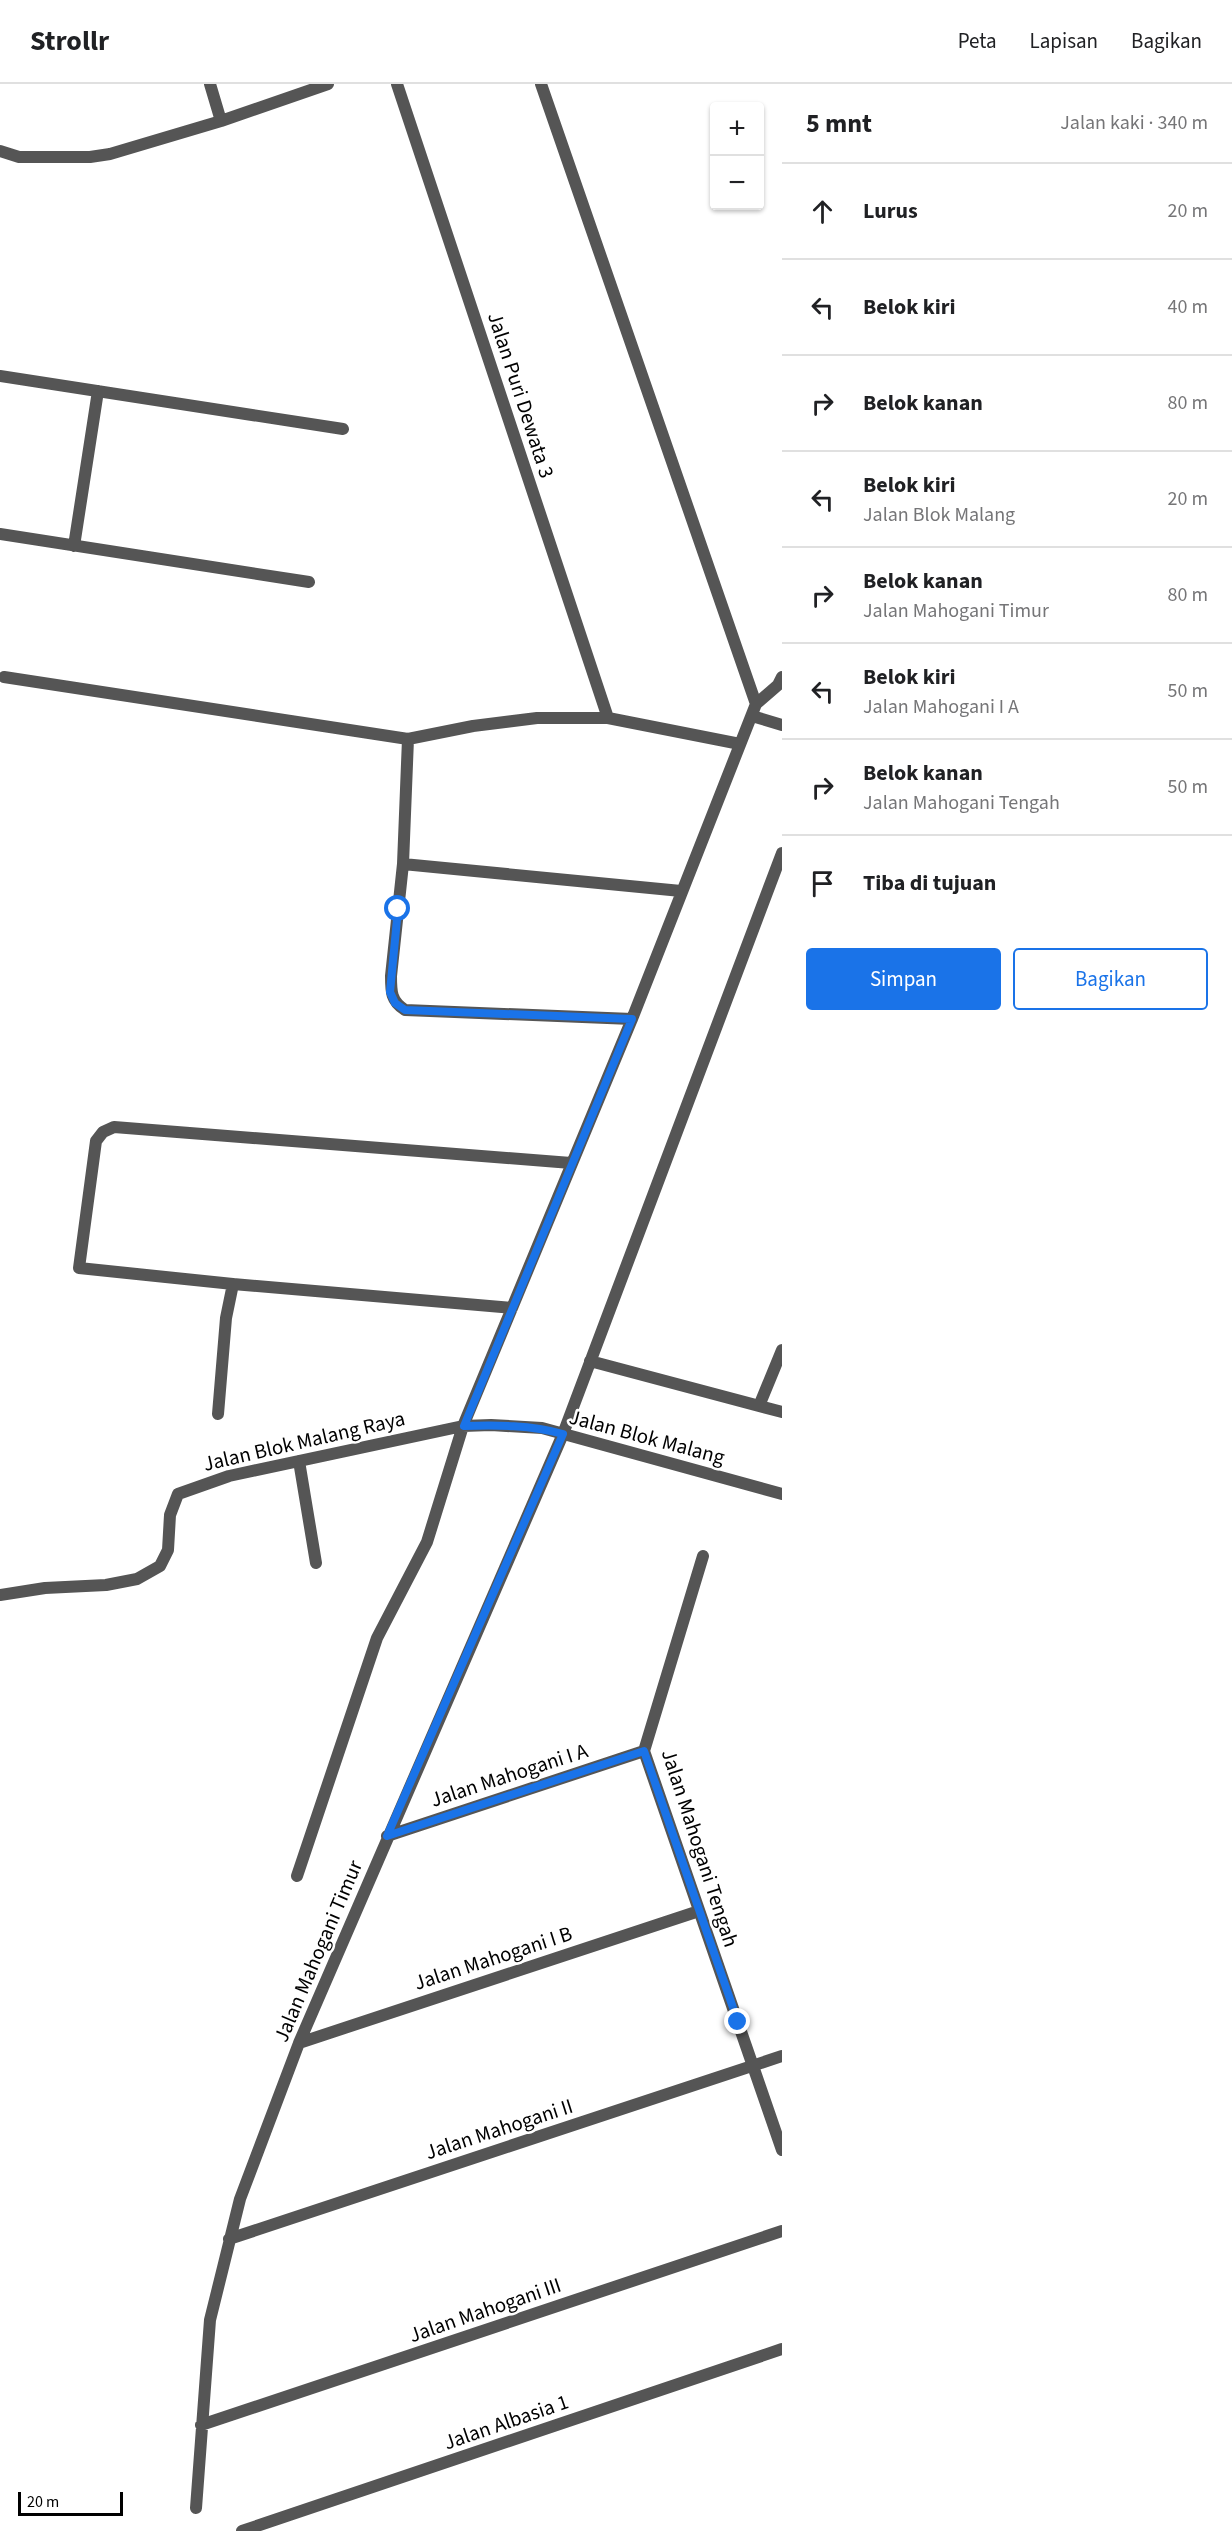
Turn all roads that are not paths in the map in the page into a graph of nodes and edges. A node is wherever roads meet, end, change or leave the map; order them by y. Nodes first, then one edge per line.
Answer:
1 (210, 84) edge
2 (328, 84) edge
3 (397, 84) edge
4 (541, 84) edge
5 (221, 121) junction
6 (0, 151) edge
7 (0, 376) edge
8 (98, 391) junction
9 (343, 429) dead end
10 (0, 534) edge
11 (74, 546) junction
12 (309, 582) dead end
13 (4, 677) dead end
14 (782, 677) edge
15 (757, 713) junction
16 (608, 718) junction
17 (782, 725) edge
18 (408, 739) junction
19 (740, 744) junction
20 (782, 853) edge
21 (403, 864) junction
22 (681, 891) junction
23 (632, 1019) junction
24 (571, 1163) junction
25 (233, 1284) junction
26 (512, 1308) junction
27 (782, 1350) edge
28 (590, 1361) junction
29 (759, 1406) junction
30 (782, 1412) edge
31 (218, 1414) dead end
32 (464, 1426) junction
33 (563, 1434) junction
34 (299, 1461) junction
35 (782, 1494) edge
36 (703, 1556) dead end
37 (316, 1563) dead end
38 (0, 1596) edge
39 (644, 1751) junction
40 (387, 1836) junction
41 (297, 1876) dead end
42 (699, 1911) junction
43 (299, 2043) junction
44 (782, 2056) edge
45 (753, 2066) junction
46 (782, 2150) edge
47 (782, 2231) edge
48 (228, 2239) junction
49 (782, 2349) edge
50 (201, 2425) junction
51 (196, 2508) dead end
52 (242, 2531) edge

1 - 5 street
2 - 5 street
3 - 16 street, Jalan Puri Dewata 3
4 - 15 street
5 - 6 street
7 - 8 street
8 - 9 street
8 - 11 street
10 - 11 street
11 - 12 street
13 - 18 street
14 - 15 street
15 - 17 street
15 - 19 street
16 - 18 street
16 - 19 street
18 - 21 street
19 - 22 street
20 - 28 street, Jalan Mahogani Timur
21 - 22 street
21 - 23 street
22 - 23 street
23 - 24 street
24 - 25 street
24 - 26 street
25 - 26 street
25 - 31 street
26 - 32 street
27 - 29 street
28 - 29 street
28 - 33 street, Jalan Mahogani Timur
29 - 30 street
32 - 33 street, Jalan Blok Malang
32 - 34 street, Jalan Blok Malang Raya
32 - 41 street
33 - 35 street, Jalan Blok Malang
33 - 40 street, Jalan Mahogani Timur
34 - 37 street
34 - 38 street, Jalan Blok Malang Raya
36 - 39 street, Jalan Mahogani Tengah
39 - 40 street, Jalan Mahogani I A
39 - 42 street, Jalan Mahogani Tengah
40 - 43 street, Jalan Mahogani Timur
42 - 43 street, Jalan Mahogani I B
42 - 45 street, Jalan Mahogani Tengah
43 - 48 street, Jalan Mahogani Timur
44 - 45 street, Jalan Mahogani II
45 - 46 street, Jalan Mahogani Tengah
45 - 48 street, Jalan Mahogani II
47 - 50 street, Jalan Mahogani III
48 - 50 street, Jalan Mahogani Timur
49 - 52 street, Jalan Albasia 1
50 - 51 street, Jalan Mahogani Timur

